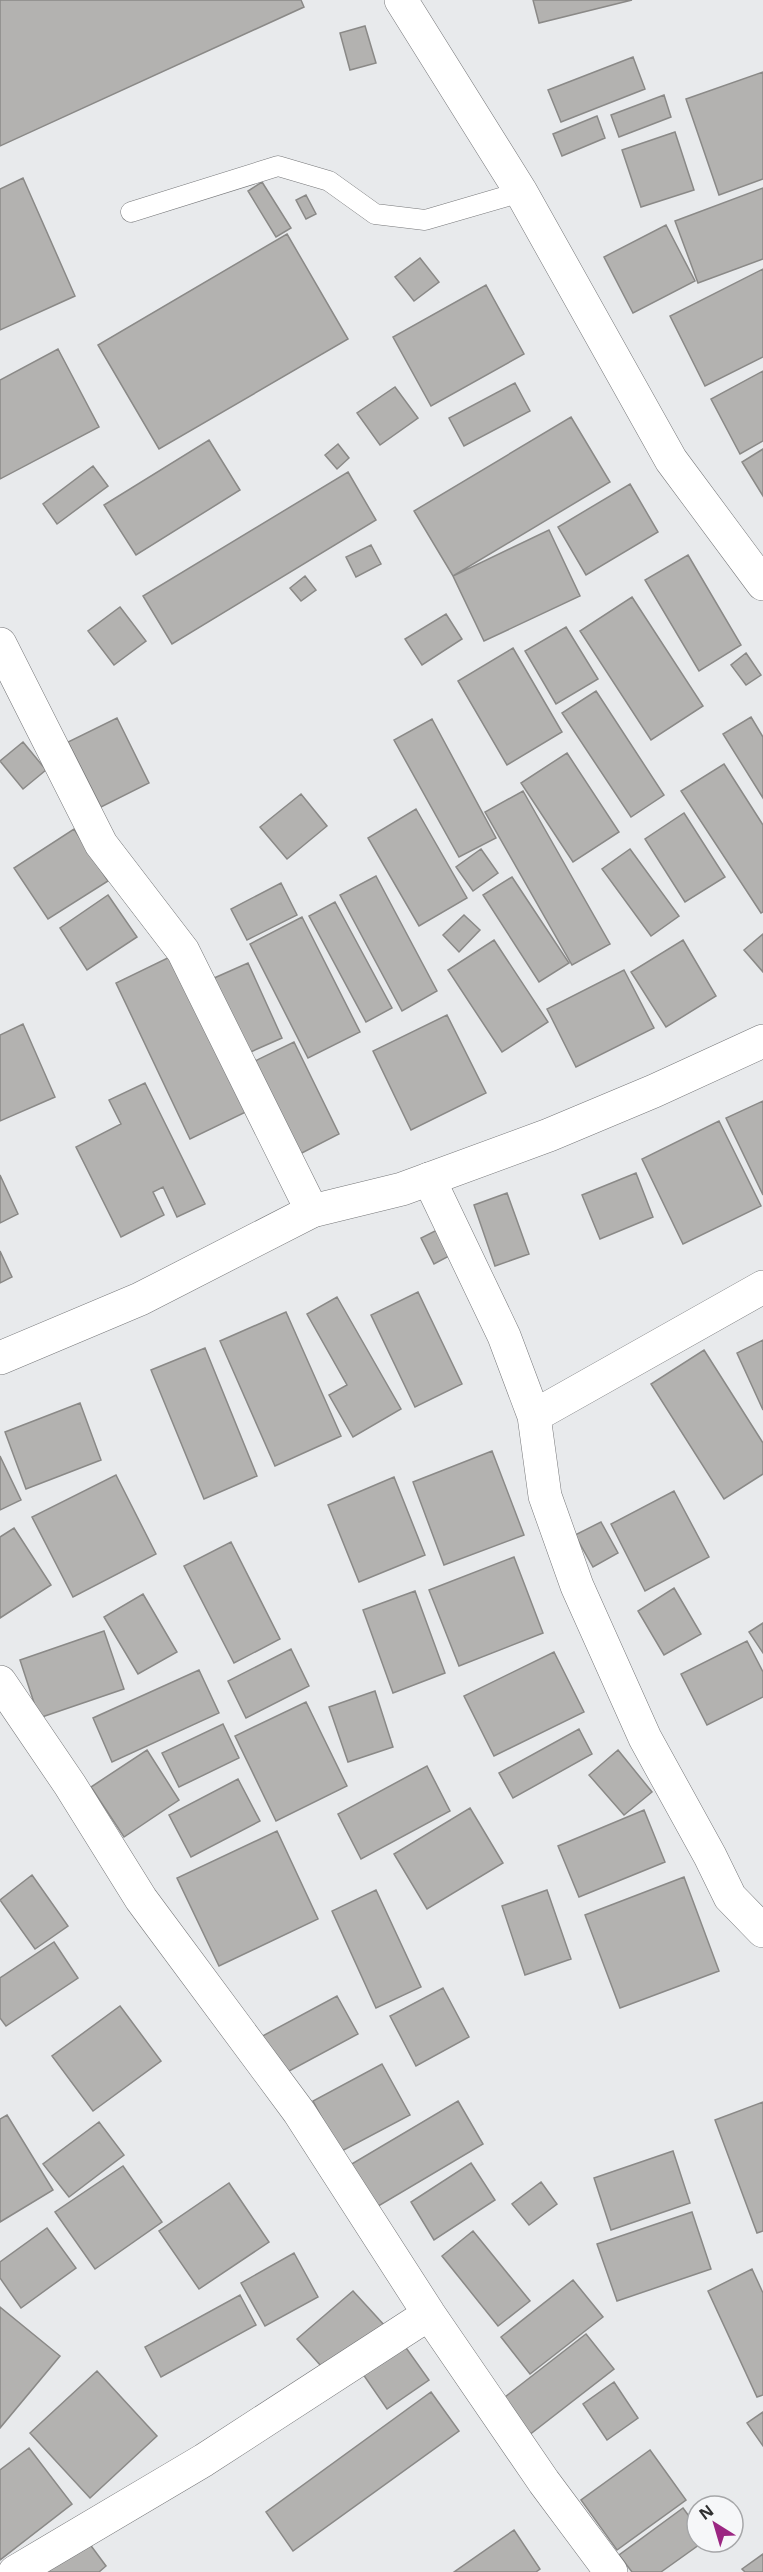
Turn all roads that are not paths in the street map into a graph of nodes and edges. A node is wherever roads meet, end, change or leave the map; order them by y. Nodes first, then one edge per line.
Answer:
1 (401, 0) edge
2 (521, 192) junction
3 (131, 212) dead end
4 (763, 584) edge
5 (0, 644) edge
6 (763, 1041) edge
7 (429, 1179) junction
8 (312, 1210) junction
9 (763, 1287) edge
10 (0, 1358) edge
11 (534, 1416) junction
12 (0, 1682) edge
13 (763, 1931) edge
14 (429, 2314) junction
15 (15, 2572) edge
16 (611, 2572) edge

1 - 2 street
2 - 3 lane
2 - 4 street
5 - 8 street
6 - 7 street
7 - 8 street
7 - 11 street
8 - 10 street
9 - 11 street
11 - 13 street
12 - 14 street
14 - 15 street
14 - 16 street

